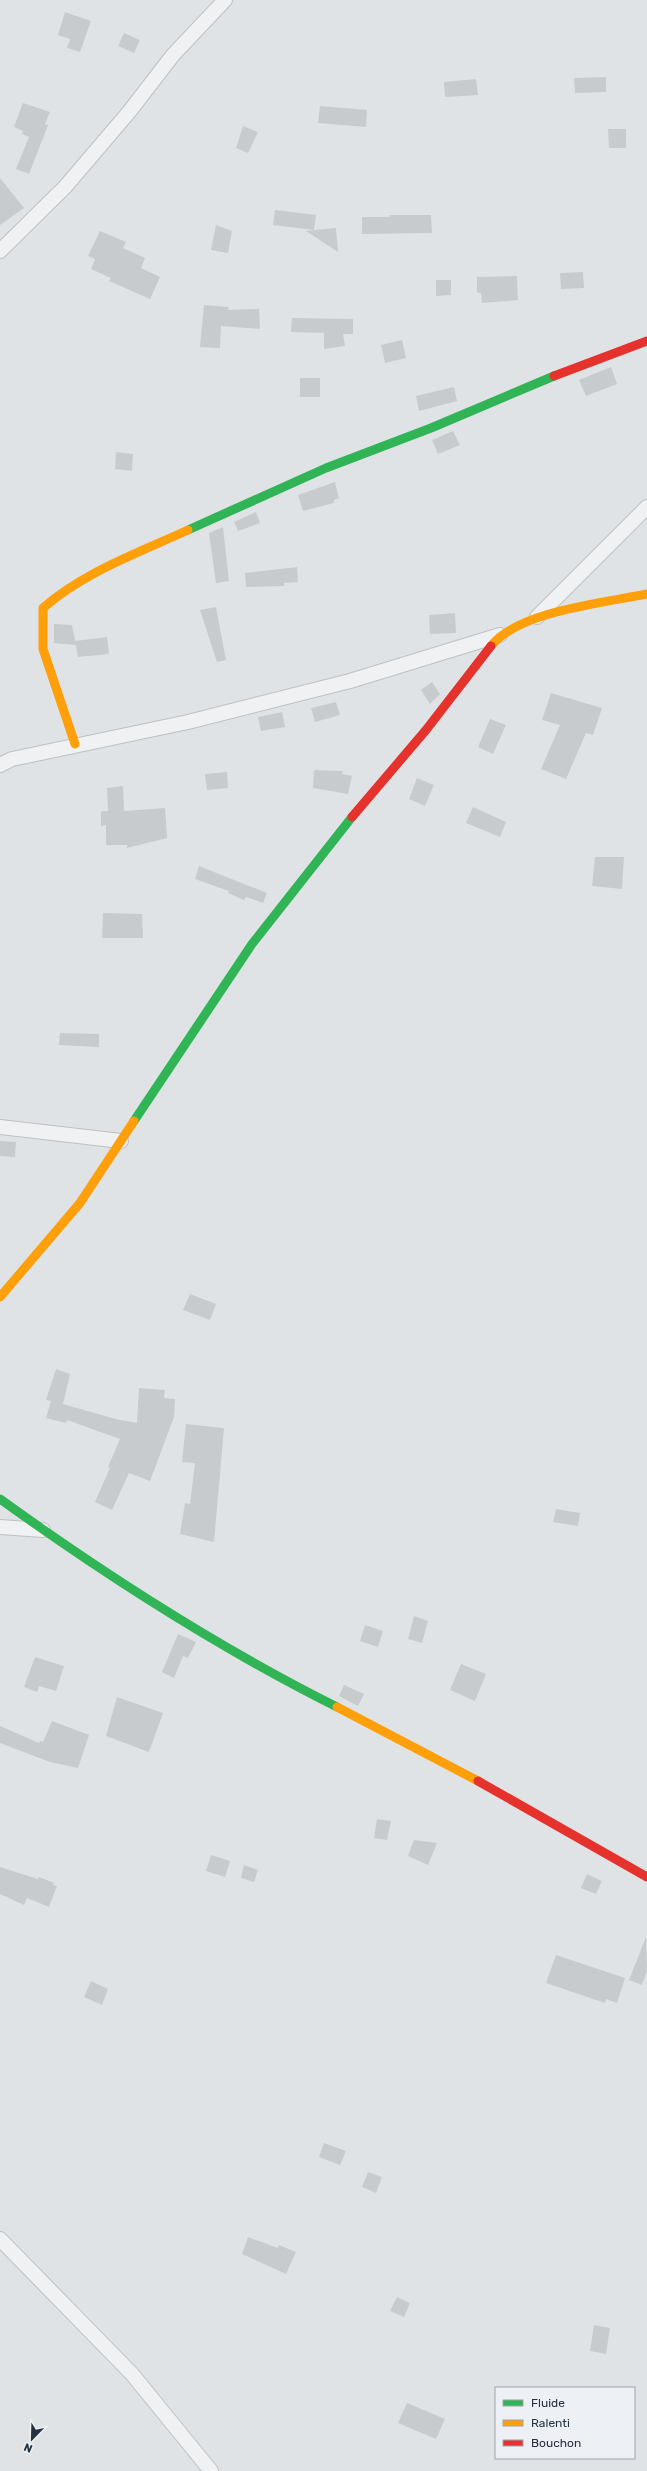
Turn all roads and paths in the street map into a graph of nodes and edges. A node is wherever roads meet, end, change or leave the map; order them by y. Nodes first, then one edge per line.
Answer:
1 (225, 0) edge
2 (0, 251) edge
3 (647, 341) edge
4 (647, 507) edge
5 (647, 594) edge
6 (536, 617) junction
7 (500, 635) junction
8 (75, 744) junction
9 (0, 765) edge
10 (0, 1127) edge
11 (121, 1141) junction
12 (0, 1297) edge
13 (0, 1499) edge
14 (0, 1527) edge
15 (43, 1530) junction
16 (647, 1877) edge
17 (0, 2238) edge
18 (211, 2471) edge

1 - 2 street
3 - 8 street
4 - 6 street
5 - 6 street
6 - 7 street
7 - 8 street
7 - 11 street
8 - 9 street
10 - 11 street
11 - 12 street
13 - 15 street
14 - 15 street
15 - 16 street
17 - 18 street

